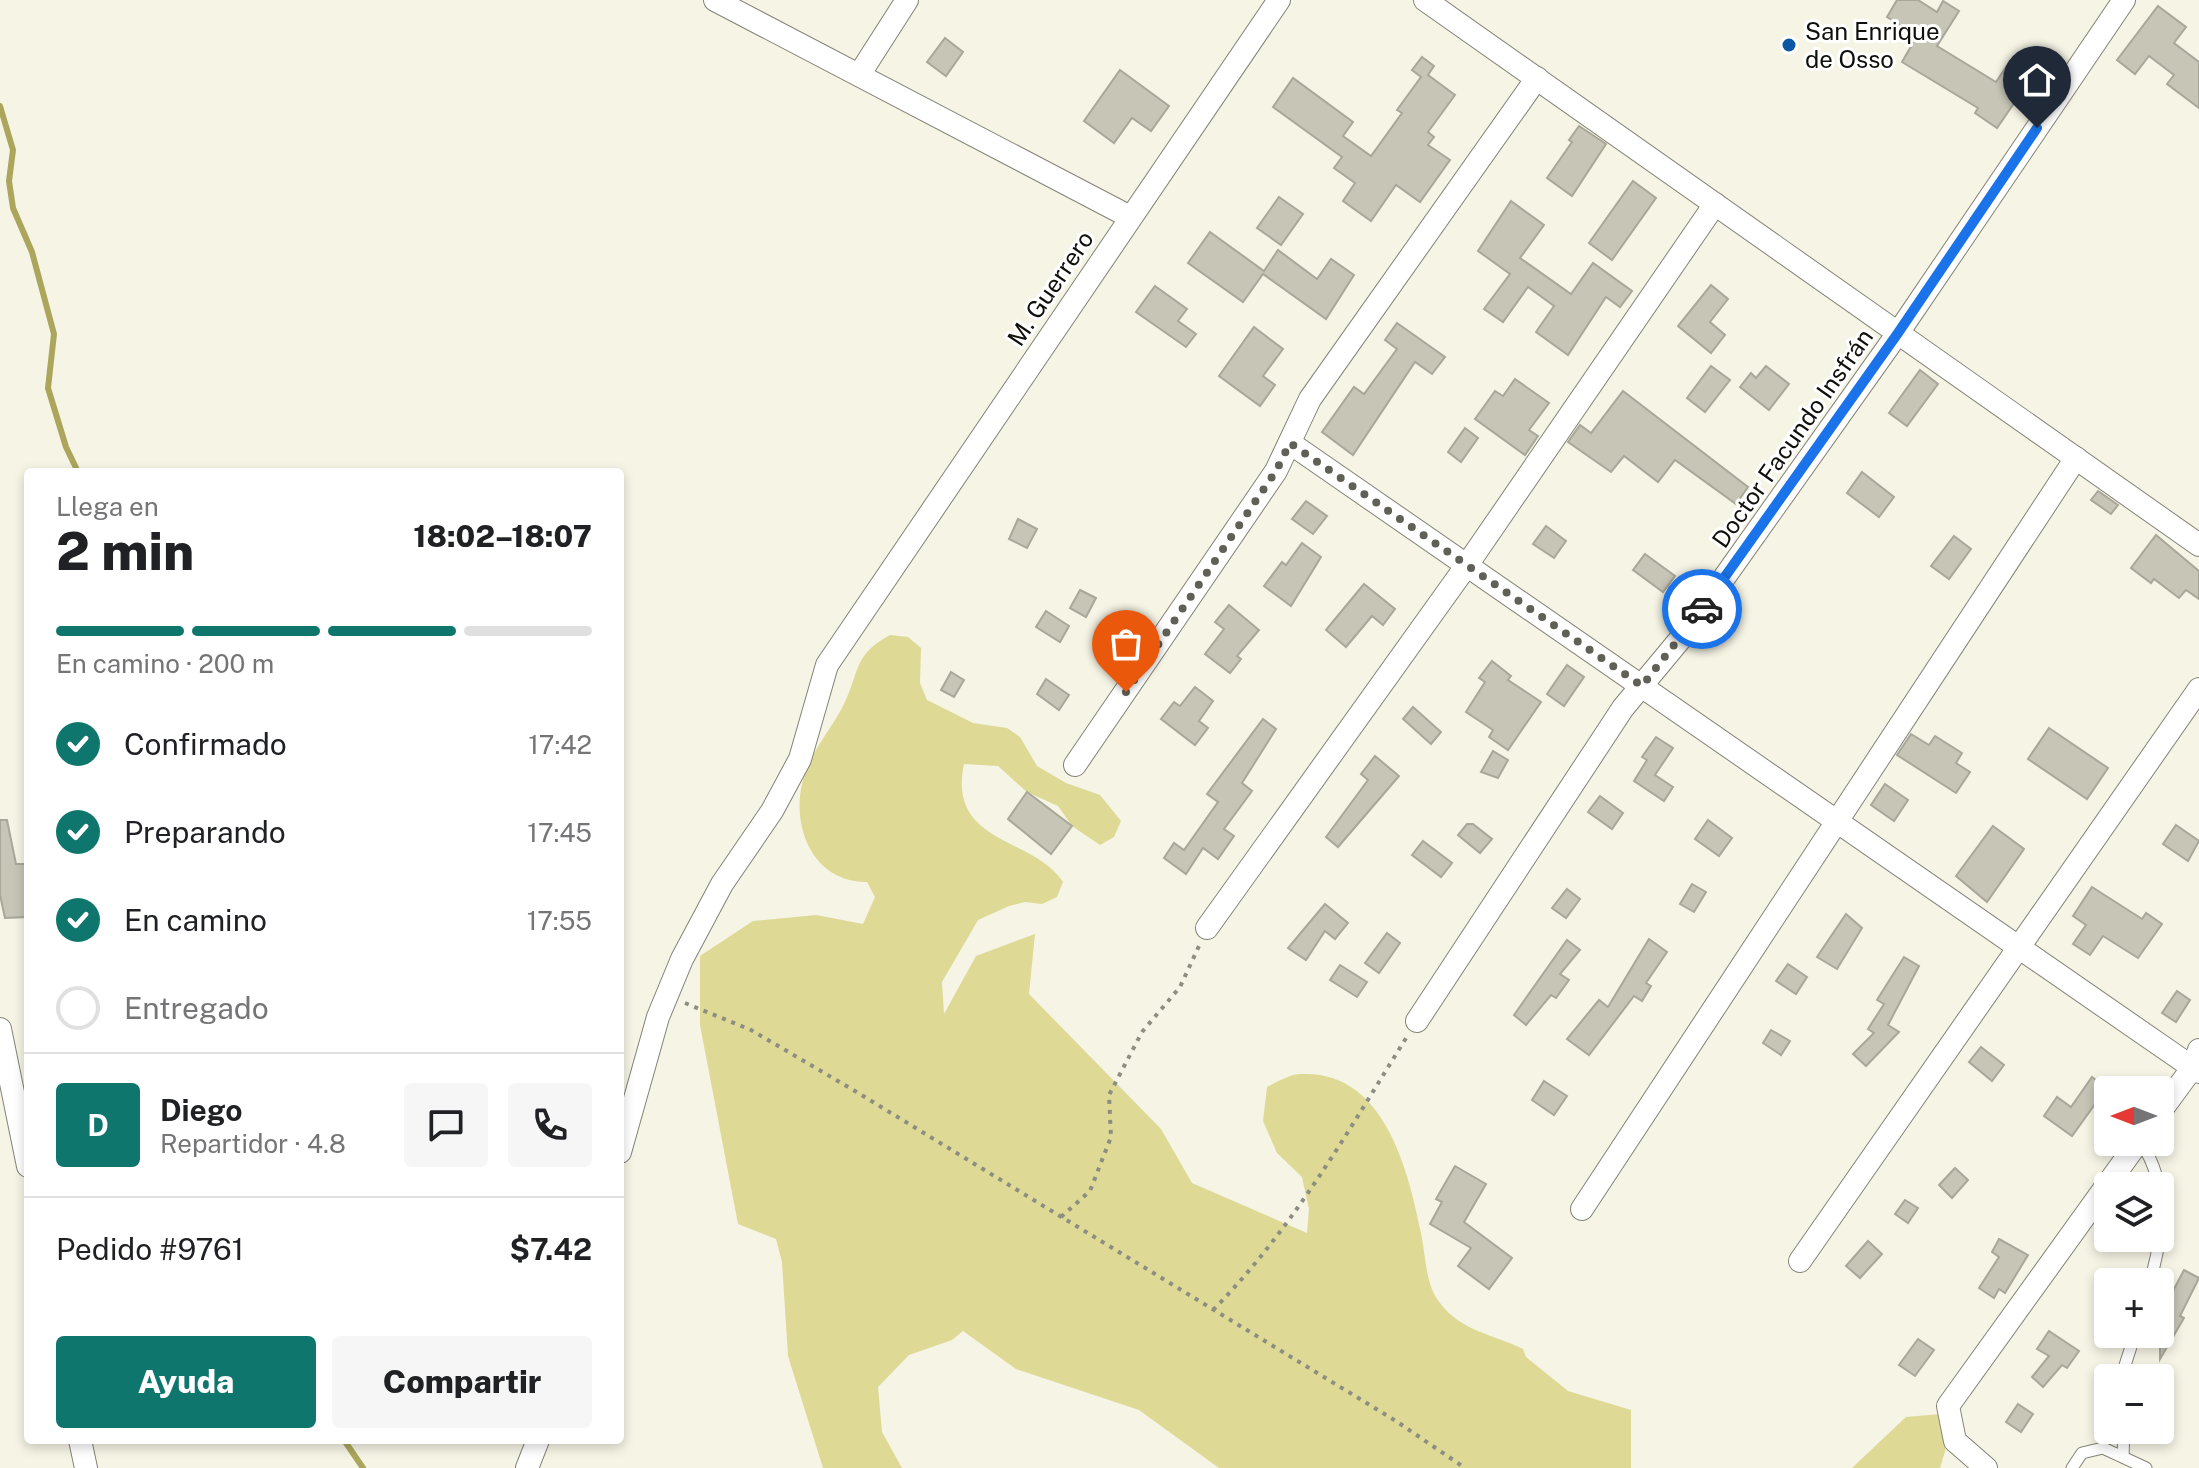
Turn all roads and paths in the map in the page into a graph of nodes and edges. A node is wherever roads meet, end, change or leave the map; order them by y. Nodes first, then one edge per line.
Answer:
1 (715, 0) edge
2 (907, 0) edge
3 (1279, 0) edge
4 (1425, 0) edge
5 (2124, 0) edge
6 (859, 75) junction
7 (1537, 78) junction
8 (1715, 204) junction
9 (1130, 217) junction
10 (1898, 333) junction
11 (1290, 443) junction
12 (2076, 458) junction
13 (2196, 537) edge
14 (1467, 565) junction
15 (1642, 686) junction
16 (2199, 689) edge
17 (1075, 765) dead end
18 (1837, 821) junction
19 (1207, 928) joint
20 (2019, 947) junction
21 (666, 998) junction
22 (1417, 1021) joint
23 (0, 1029) edge
24 (2197, 1063) edge
25 (2174, 1093) edge
26 (624, 1139) edge
27 (24, 1146) edge
28 (2129, 1156) edge
29 (2149, 1156) edge
30 (1582, 1209) dead end
31 (1061, 1217) junction
32 (1800, 1261) dead end
33 (2154, 1268) edge
34 (1213, 1310) junction
35 (81, 1444) edge
36 (536, 1444) edge
37 (2123, 1444) edge
38 (2123, 1457) junction
39 (86, 1468) edge
40 (527, 1468) edge
41 (1465, 1468) edge
42 (1986, 1468) edge
43 (2072, 1468) edge
44 (2146, 1468) edge

1 - 6 street
2 - 6 street
3 - 9 street, M. Guerrero
4 - 7 street
5 - 10 street, Doctor Facundo Insfrán
6 - 9 street
7 - 8 street
7 - 11 street
8 - 10 street
8 - 14 street
9 - 21 street, M. Guerrero
10 - 12 street
10 - 15 street, Doctor Facundo Insfrán
11 - 14 street
11 - 17 street
12 - 13 street
12 - 18 street
14 - 15 street
14 - 19 street
15 - 18 street
15 - 22 street, Doctor Facundo Insfrán
16 - 20 street
18 - 20 street
18 - 30 street
19 - 31 path
20 - 24 street
20 - 32 street
21 - 26 street, M. Guerrero
21 - 31 path
22 - 34 path
23 - 27 street
24 - 25 street
28 - 42 street
29 - 33 lane
31 - 34 path
34 - 41 path
35 - 39 street
36 - 40 street
37 - 38 lane
38 - 43 lane
38 - 44 lane

